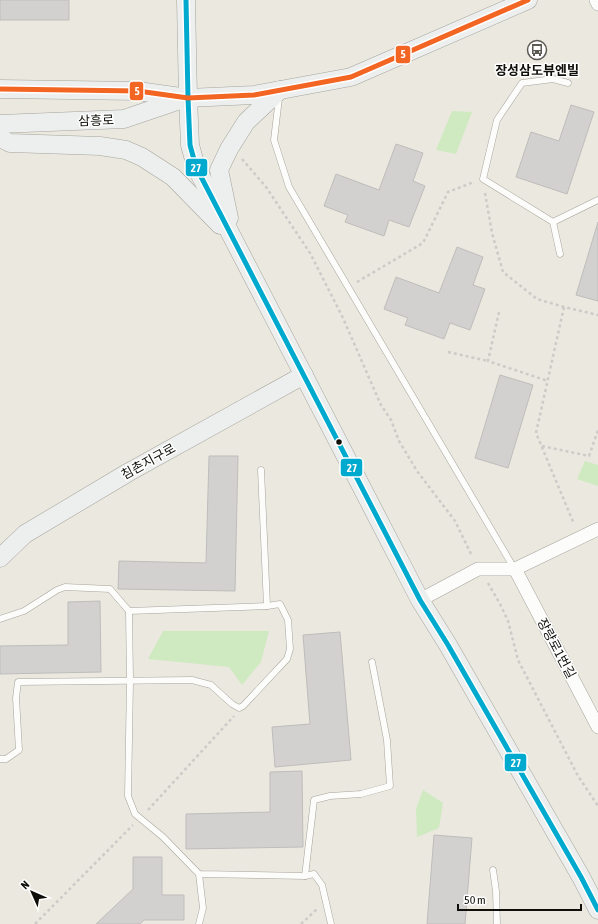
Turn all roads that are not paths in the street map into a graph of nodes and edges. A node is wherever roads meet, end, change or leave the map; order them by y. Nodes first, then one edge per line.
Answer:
1 (186, 0) edge
2 (528, 0) edge
3 (596, 0) edge
4 (598, 4) edge
5 (568, 83) dead end
6 (0, 89) edge
7 (280, 90) junction
8 (188, 98) junction
9 (0, 124) edge
10 (0, 138) edge
11 (598, 200) edge
12 (553, 222) junction
13 (234, 240) junction
14 (560, 254) dead end
15 (304, 375) junction
16 (261, 470) dead end
17 (598, 529) edge
18 (0, 558) edge
19 (515, 569) junction
20 (420, 600) junction
21 (267, 606) junction
22 (129, 610) junction
23 (0, 619) edge
24 (372, 662) dead end
25 (130, 681) junction
26 (598, 727) edge
27 (0, 759) edge
28 (494, 870) dead end
29 (199, 874) junction
30 (305, 876) junction
31 (598, 910) edge
32 (199, 924) edge
33 (331, 924) edge
34 (497, 924) edge

1 - 8 main road
2 - 7 main road
3 - 4 street
5 - 12 lane
6 - 8 main road
7 - 8 main road
7 - 13 main road
7 - 19 lane
8 - 9 main road, 삼흥로
8 - 13 main road
10 - 13 main road
11 - 12 lane
12 - 14 lane
13 - 15 main road
15 - 18 main road, 침촌지구로
15 - 20 main road
16 - 21 lane
17 - 19 street
19 - 20 street
19 - 26 street, 장량로1번길
20 - 31 main road
21 - 22 lane
21 - 25 lane
22 - 23 lane
22 - 25 lane
24 - 30 lane
25 - 27 lane
25 - 29 lane
28 - 34 lane
29 - 30 lane
29 - 32 lane
30 - 33 lane

